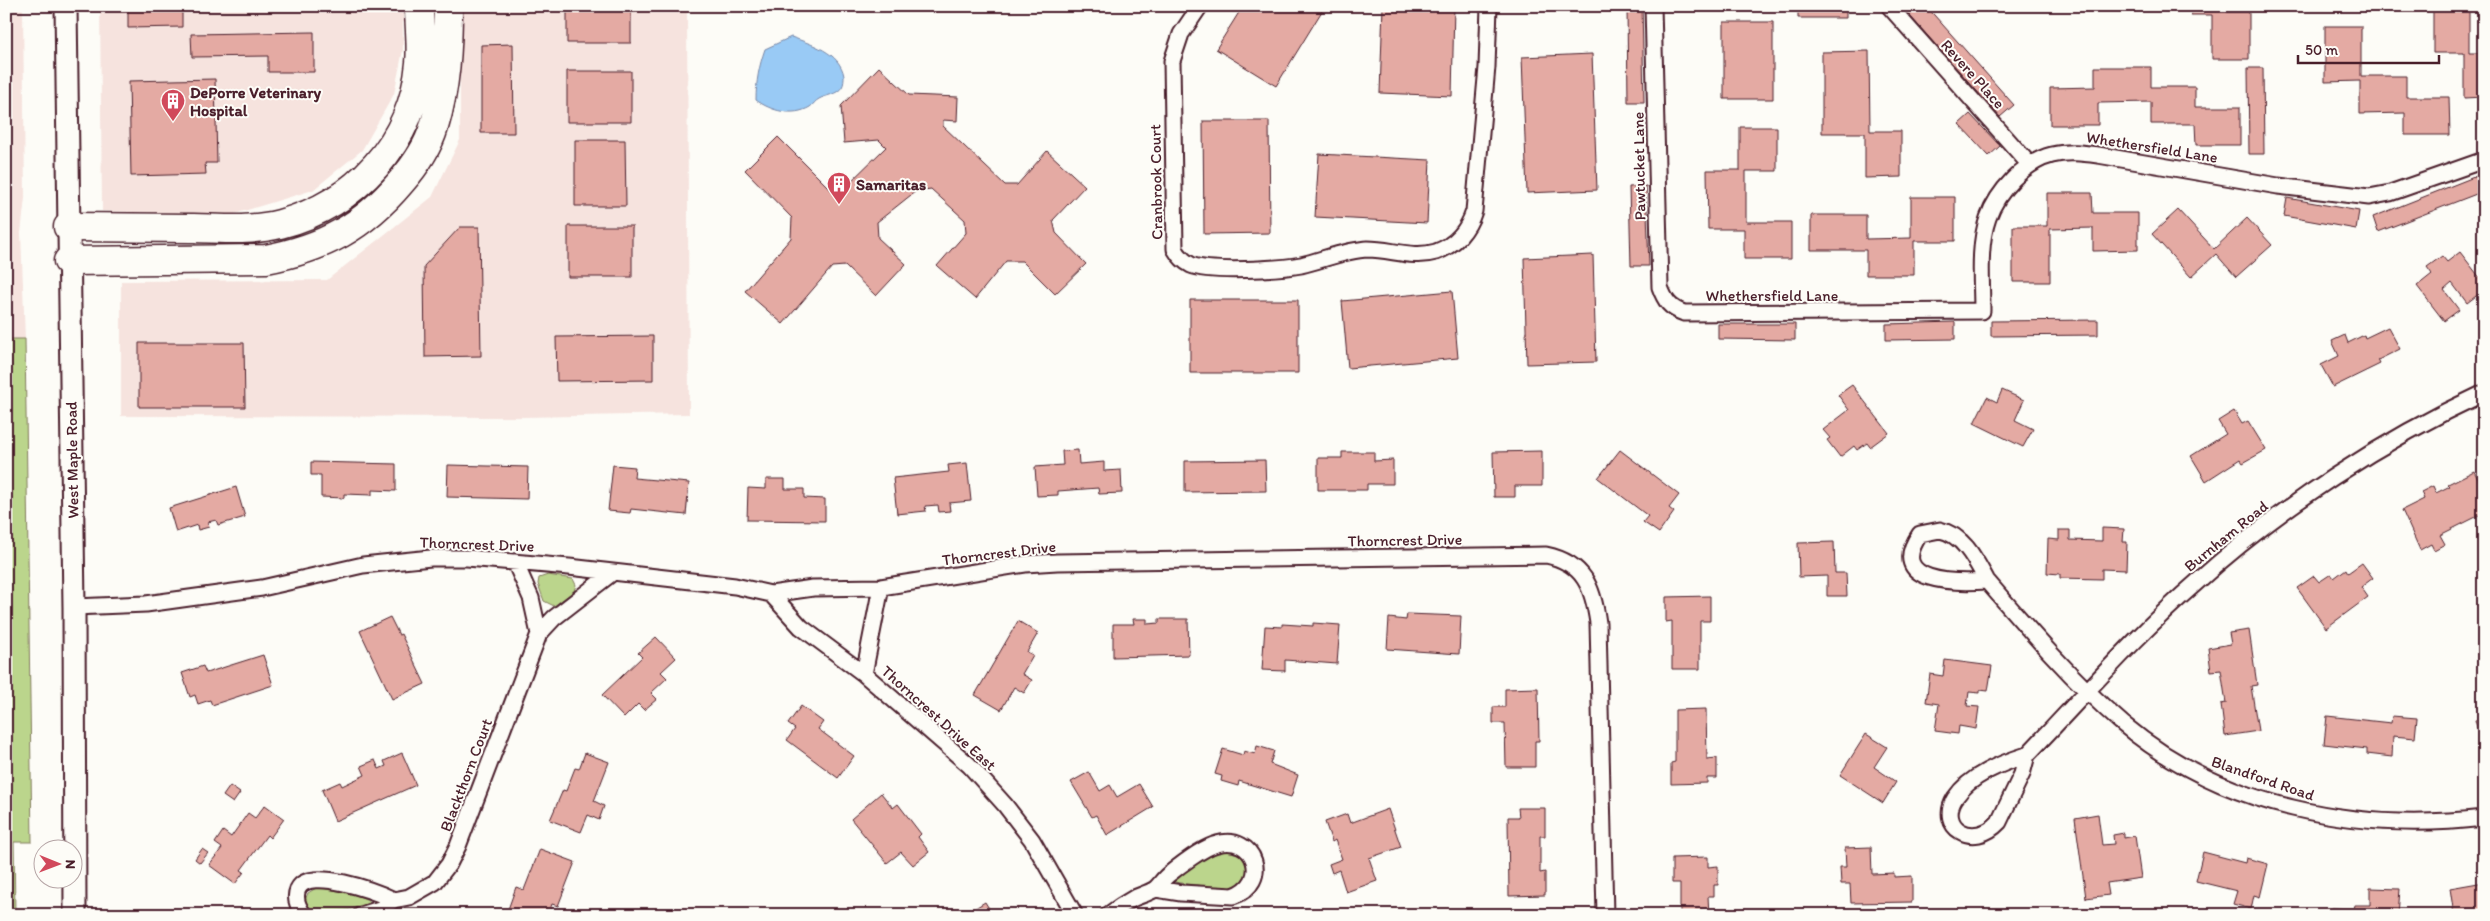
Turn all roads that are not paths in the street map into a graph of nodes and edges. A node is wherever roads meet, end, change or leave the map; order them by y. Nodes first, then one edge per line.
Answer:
1 (66, 6) edge
2 (419, 6) edge
3 (448, 6) edge
4 (1200, 6) edge
5 (1488, 6) edge
6 (1653, 6) edge
7 (1889, 6) edge
8 (2484, 160) edge
9 (2030, 165) junction
10 (68, 226) junction
11 (68, 261) junction
12 (1684, 313) joint
13 (2484, 393) edge
14 (515, 562) junction
15 (612, 573) junction
16 (1987, 581) junction
17 (881, 587) junction
18 (771, 594) junction
19 (74, 607) junction
20 (539, 634) junction
21 (864, 674) junction
22 (2088, 692) junction
23 (2027, 755) junction
24 (2484, 818) edge
25 (1156, 888) junction
26 (394, 900) junction
27 (75, 915) edge
28 (304, 915) edge
29 (361, 915) edge
30 (1075, 915) edge
31 (1108, 915) edge
32 (1605, 915) edge

1 - 10 main road, West Maple Road
2 - 10 highway
3 - 11 highway
4 - 5 street, Cranbrook Court
6 - 12 street, Pawtucket Lane
7 - 9 street, Revere Place
8 - 9 street, Whethersfield Lane
9 - 12 street, Whethersfield Lane
10 - 11 main road, West Maple Road
11 - 19 main road, West Maple Road
13 - 22 street, Burnham Road
14 - 15 street, Thorncrest Drive
14 - 19 street, Thorncrest Drive
14 - 20 street
15 - 18 street, Thorncrest Drive
15 - 20 street, Blackthorn Court
16 - 16 street, Blandford Road
16 - 22 street, Blandford Road
17 - 18 street, Thorncrest Drive
17 - 21 street
17 - 32 street, Thorncrest Drive
18 - 21 street, Thorncrest Drive East
19 - 27 main road, West Maple Road
20 - 26 street, Blackthorn Court
21 - 30 street, Thorncrest Drive East
22 - 23 street, Burnham Road
22 - 24 street, Blandford Road
23 - 23 street
25 - 25 street
25 - 31 street
26 - 28 street
26 - 29 street, Blackthorn Court

